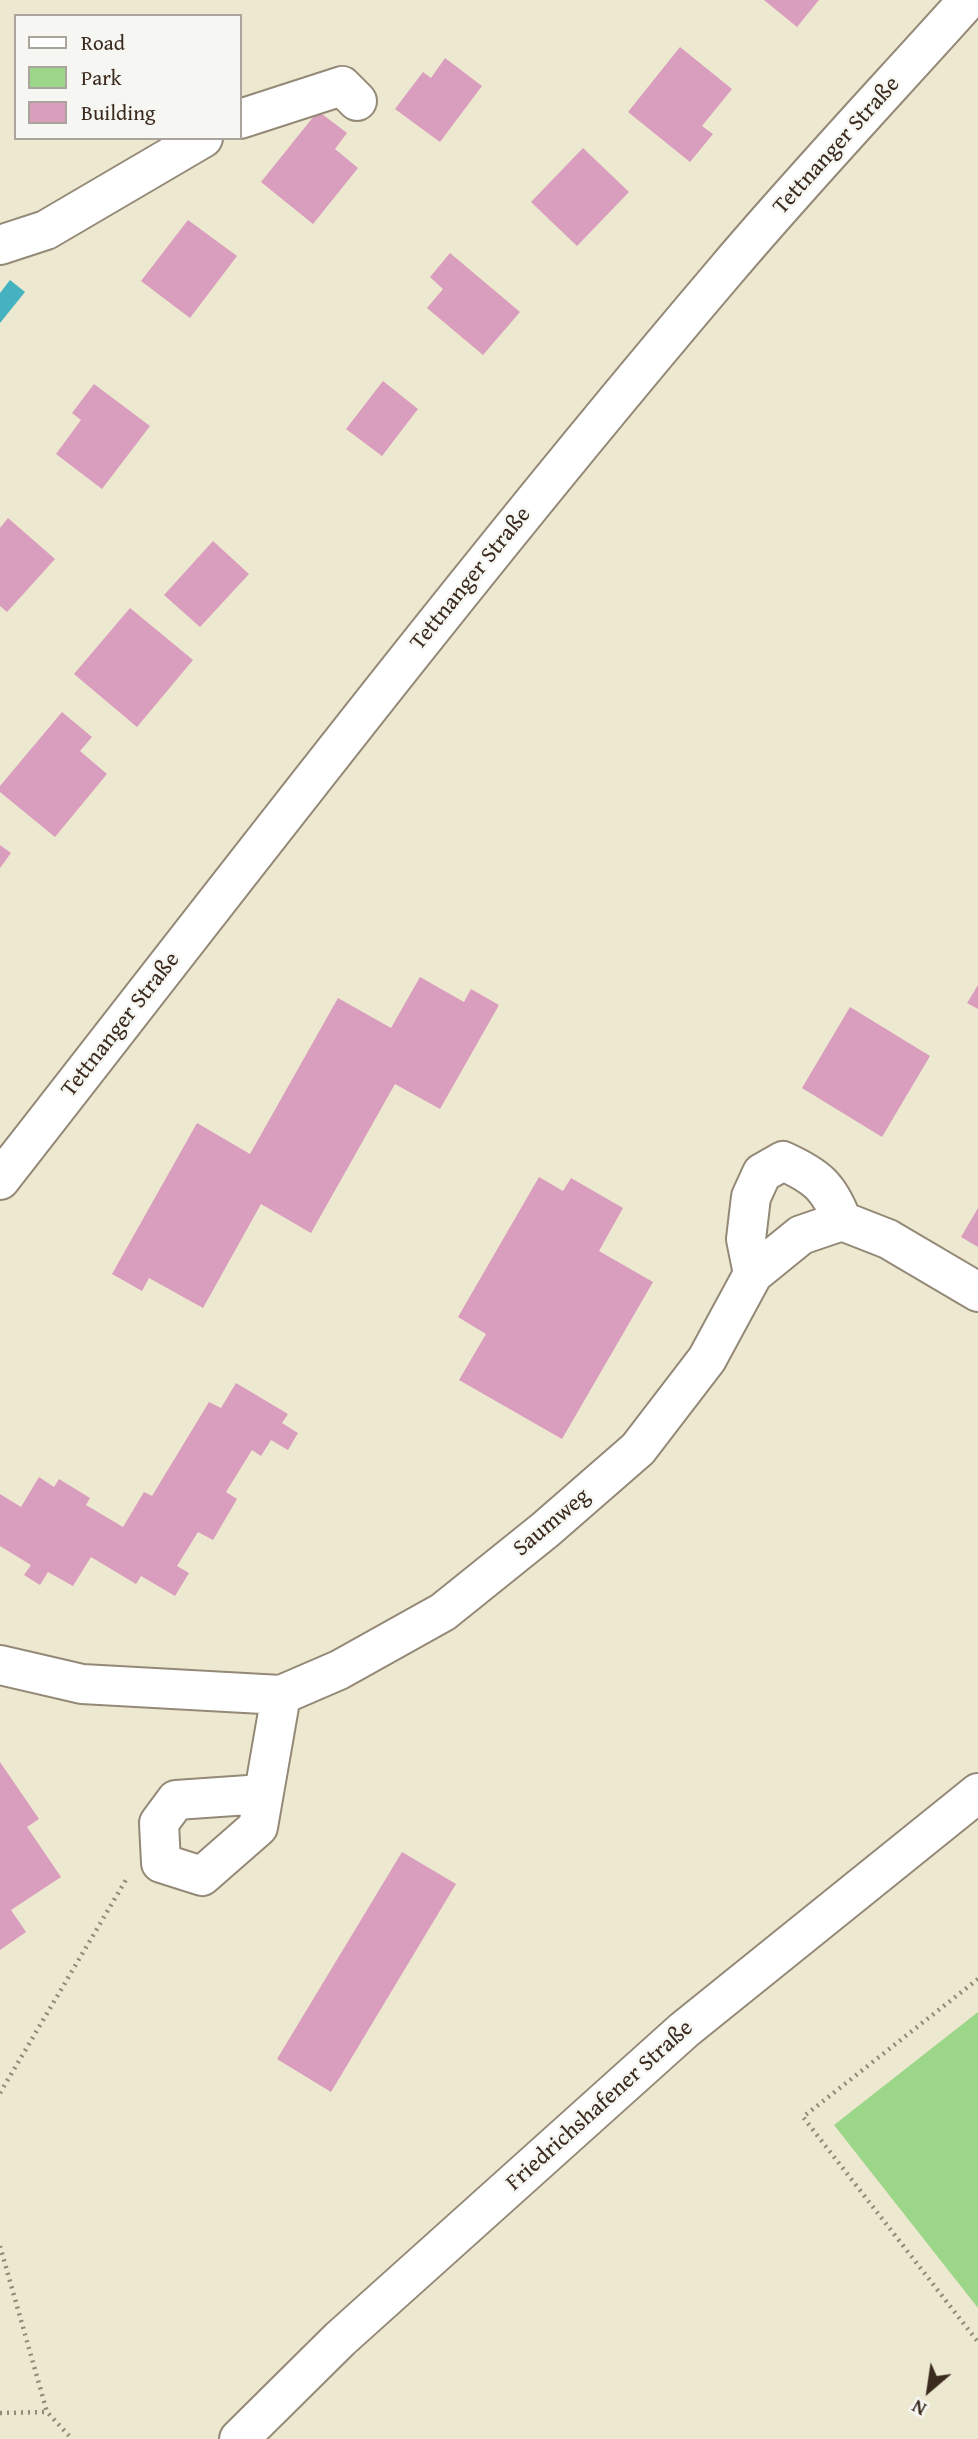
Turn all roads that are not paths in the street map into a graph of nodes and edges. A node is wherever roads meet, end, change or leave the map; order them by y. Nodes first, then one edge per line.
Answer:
1 (968, 0) edge
2 (357, 101) dead end
3 (242, 118) edge
4 (200, 140) edge
5 (0, 245) edge
6 (0, 1180) edge
7 (842, 1221) junction
8 (753, 1274) junction
9 (978, 1292) edge
10 (0, 1665) edge
11 (281, 1695) junction
12 (978, 1793) edge
13 (263, 1794) junction
14 (239, 2439) edge

1 - 6 street, Tettnanger Straße
2 - 3 street
4 - 5 street
7 - 8 street, Saumweg
7 - 8 street
7 - 9 street
8 - 11 street, Saumweg
10 - 11 street, Saumweg
11 - 13 street
12 - 14 street, Friedrichshafener Straße
13 - 13 street

